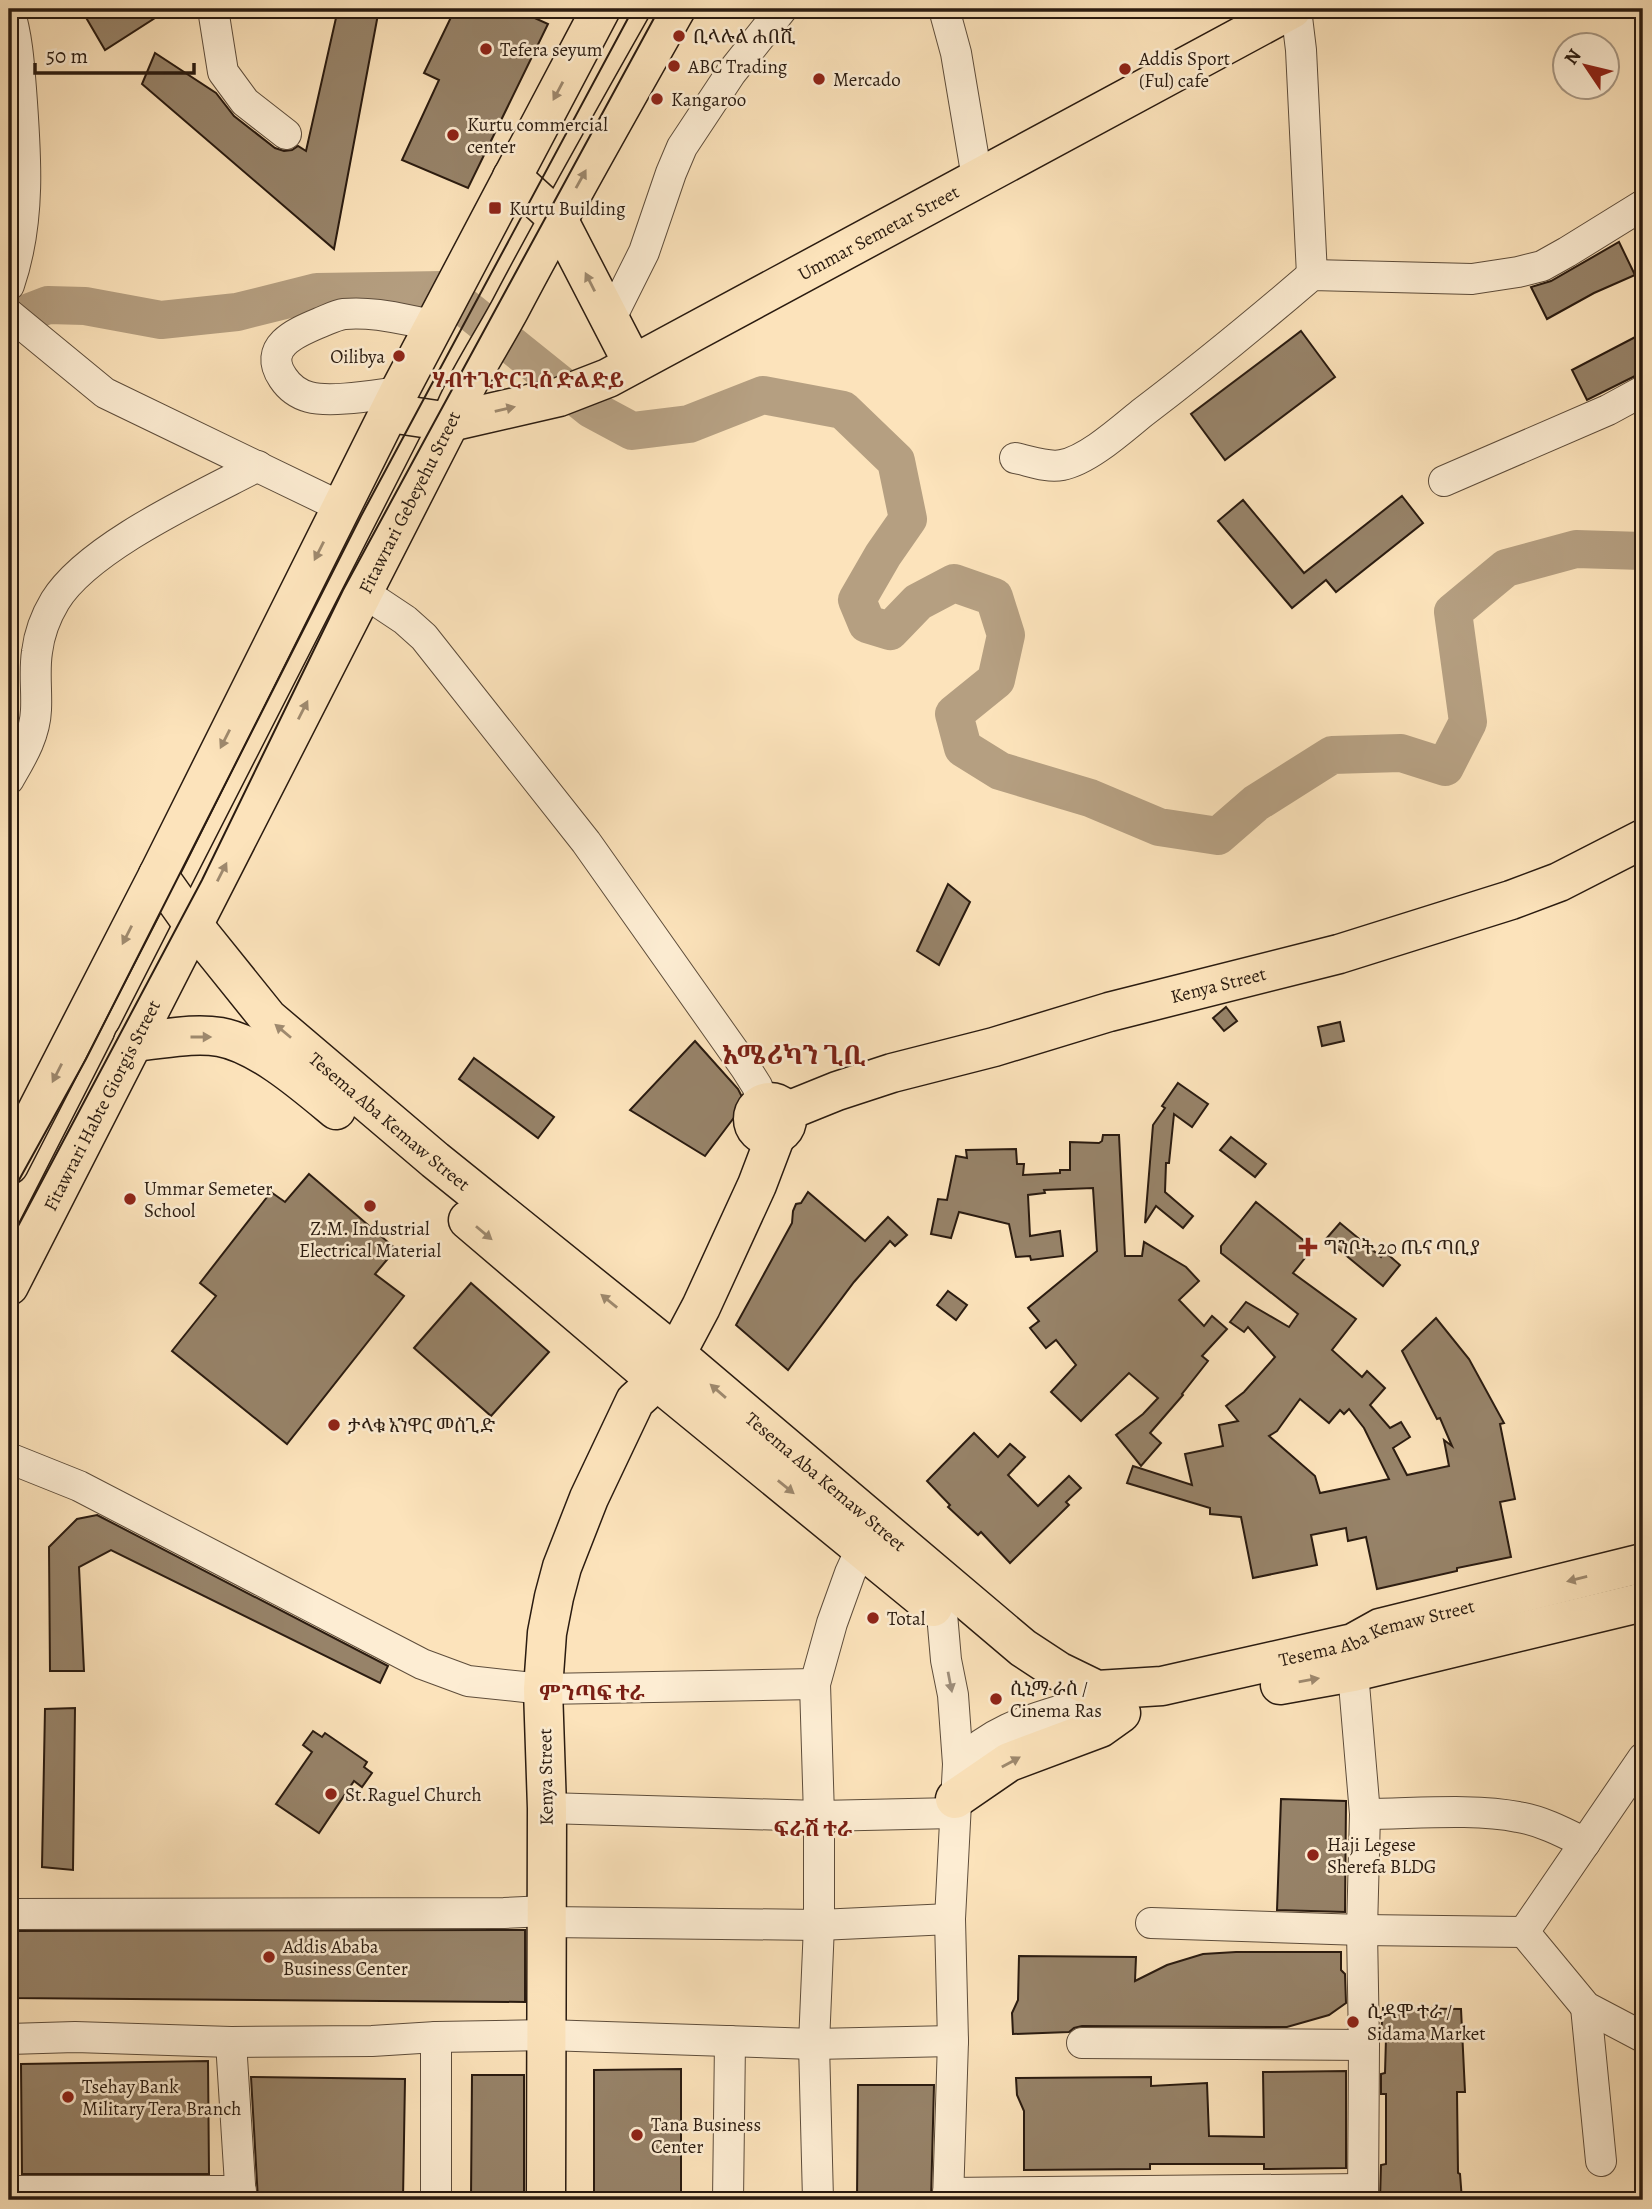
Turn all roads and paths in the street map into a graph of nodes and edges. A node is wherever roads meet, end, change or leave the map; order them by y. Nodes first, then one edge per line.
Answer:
1 (212, 9) edge
2 (601, 9) edge
3 (676, 9) edge
4 (782, 9) edge
5 (944, 9) edge
6 (1294, 9) edge
7 (9, 10) edge
8 (286, 134) dead end
9 (512, 177) junction
10 (977, 178) junction
11 (1643, 205) edge
12 (558, 219) junction
13 (1312, 275) junction
14 (9, 285) edge
15 (9, 314) edge
16 (437, 319) junction
17 (610, 320) junction
18 (621, 371) junction
19 (1643, 391) edge
20 (394, 402) junction
21 (450, 422) junction
22 (1015, 458) dead end
23 (258, 466) junction
24 (1444, 481) dead end
25 (341, 506) junction
26 (363, 592) junction
27 (9, 779) edge
28 (196, 797) junction
29 (249, 817) junction
30 (1643, 839) edge
31 (158, 875) junction
32 (194, 926) junction
33 (133, 1042) junction
34 (770, 1119) junction
35 (9, 1165) edge
36 (9, 1286) edge
37 (655, 1370) junction
38 (9, 1458) edge
39 (871, 1538) junction
40 (1643, 1563) edge
41 (1643, 1602) edge
42 (942, 1614) junction
43 (1353, 1658) junction
44 (815, 1684) junction
45 (543, 1689) junction
46 (1098, 1703) junction
47 (1643, 1758) edge
48 (955, 1792) junction
49 (547, 1808) junction
50 (1365, 1814) junction
51 (818, 1816) junction
52 (1585, 1843) junction
53 (9, 1914) edge
54 (546, 1916) junction
55 (950, 1919) junction
56 (1151, 1923) dead end
57 (819, 1925) junction
58 (1362, 1930) junction
59 (1524, 1932) junction
60 (1586, 2007) junction
61 (546, 2035) junction
62 (436, 2036) junction
63 (1643, 2037) edge
64 (9, 2039) edge
65 (953, 2040) junction
66 (730, 2041) junction
67 (231, 2042) junction
68 (814, 2043) junction
69 (1082, 2043) dead end
70 (1364, 2045) junction
71 (1601, 2161) dead end
72 (9, 2191) edge
73 (1363, 2194) edge
74 (241, 2195) edge
75 (948, 2197) edge
76 (436, 2200) edge
77 (546, 2200) edge
78 (728, 2200) edge
79 (818, 2200) edge

1 - 8 street
2 -> 9 main road
12 -> 3 main road, Fitawrari Gebeyehu Street
4 - 17 street
5 - 10 street
6 - 10 main road, Ummar Semetar Street
6 - 13 street
7 - 14 street
9 - 12 main road
9 - 16 main road
10 - 18 main road, Ummar Semetar Street
11 - 13 street
17 -> 12 main road
12 - 21 main road, Fitawrari Gebeyehu Street
13 - 22 street
15 - 23 street
16 - 20 main road
16 - 20 street
17 - 18 main road
21 -> 18 main road, Ummar Semetar Street
19 - 24 street
20 - 21 main road
20 - 25 main road
21 - 26 main road, Fitawrari Gebeyehu Street
23 - 25 street
23 - 27 street
25 -> 28 main road
29 -> 26 main road, Fitawrari Gebeyehu Street
26 - 34 street
28 - 29 main road
28 - 31 main road
32 -> 29 main road, Fitawrari Gebeyehu Street
30 - 34 main road, Kenya Street
31 - 32 main road, Tesema Aba Kemaw Street
31 -> 35 main road
32 - 33 main road, Fitawrari Habte Giorgis Street
37 -> 32 main road, Tesema Aba Kemaw Street
33 - 36 main road, Fitawrari Habte Giorgis Street
33 -> 37 main road, Tesema Aba Kemaw Street
34 - 37 main road, Kenya Street
37 - 39 main road, Tesema Aba Kemaw Street
37 - 45 main road, Kenya Street
38 - 45 street
39 - 42 main road, Tesema Aba Kemaw Street
39 - 44 street
39 - 46 main road, Tesema Aba Kemaw Street
40 -> 43 main road, Tesema Aba Kemaw Street
41 - 43 main road, Tesema Aba Kemaw Street
42 - 46 main road, Tesema Aba Kemaw Street
42 -> 48 street
43 - 46 main road, Tesema Aba Kemaw Street
43 - 50 street
44 - 45 street
44 - 51 street
45 - 49 main road, Kenya Street
46 - 48 main road
47 - 52 street
48 - 51 street
48 - 55 street
49 - 51 street
49 - 54 main road, Kenya Street
50 - 52 street
50 - 58 street
51 - 57 street
52 - 59 street
53 - 54 street
54 - 57 street
54 - 61 main road, Kenya Street
55 - 57 street
55 - 65 street
56 - 58 street
57 - 68 street
58 - 59 street
58 - 70 street
59 - 60 street
60 - 63 street
60 - 71 street
61 - 62 street
61 - 66 street
61 - 77 main road, Kenya Street
62 - 67 street
62 - 76 street
64 - 67 street
65 - 68 street
65 - 75 street
66 - 68 street
66 - 78 street
67 - 74 street
68 - 79 street
69 - 70 street
70 - 73 street
72 - 74 street
73 - 75 street

